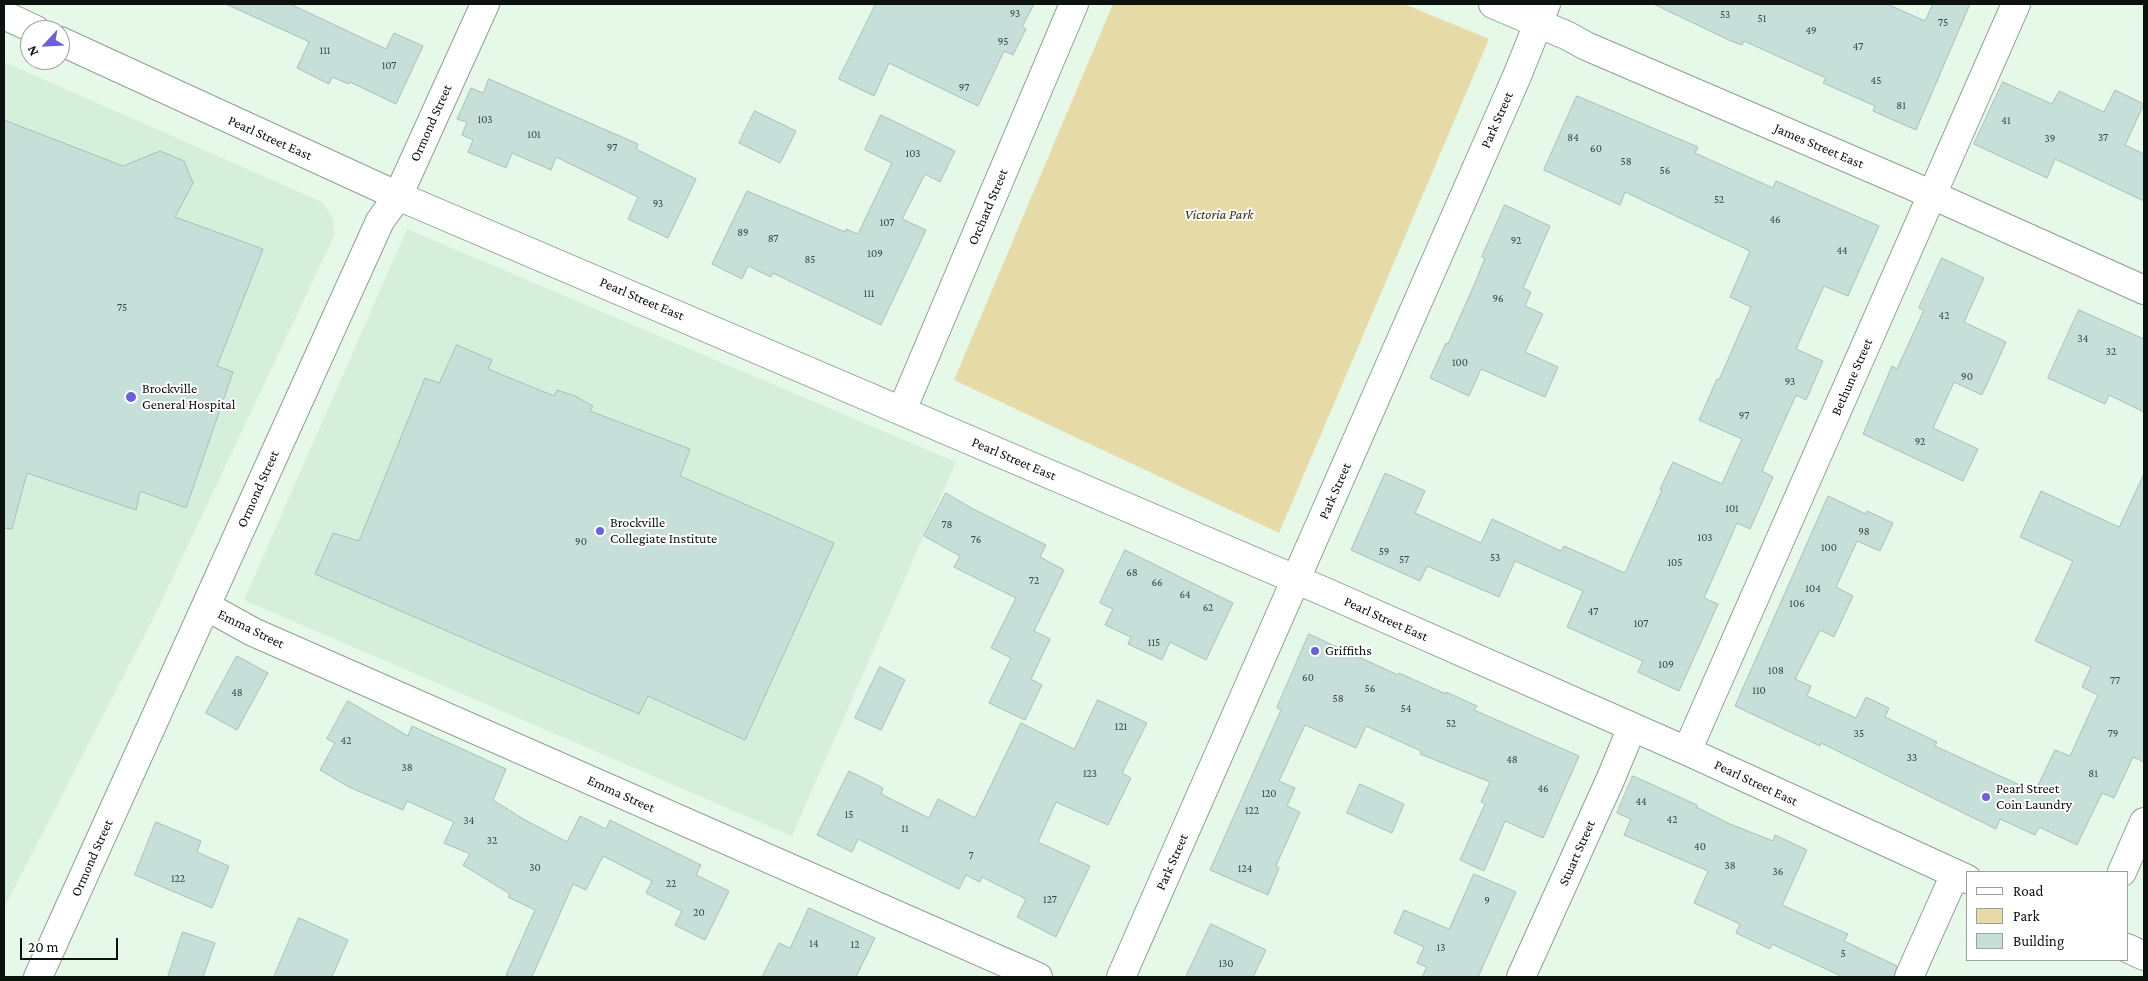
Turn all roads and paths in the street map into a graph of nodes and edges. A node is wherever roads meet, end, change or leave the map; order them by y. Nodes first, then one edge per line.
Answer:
1 (485, 4) edge
2 (1074, 4) edge
3 (1493, 4) edge
4 (2016, 4) edge
5 (1542, 13) edge
6 (4, 15) edge
7 (20, 22) edge
8 (70, 46) edge
9 (1932, 195) junction
10 (398, 196) junction
11 (2144, 290) edge
12 (902, 410) junction
13 (1296, 579) junction
14 (206, 606) junction
15 (1632, 728) junction
16 (1688, 751) junction
17 (2144, 822) edge
18 (2122, 871) edge
19 (1961, 876) edge
20 (2128, 948) edge
21 (2144, 956) edge
22 (38, 977) edge
23 (1038, 977) edge
24 (1121, 977) edge
25 (1521, 977) edge
26 (1909, 977) edge

1 - 10 street, Ormond Street
2 - 12 street, Orchard Street
3 - 5 street, James Street East
4 - 9 street, Bethune Street
5 - 9 street, James Street East
5 - 13 street, Park Street
6 - 7 street
8 - 10 street, Pearl Street East
9 - 11 street, James Street East
9 - 16 street, Bethune Street
10 - 12 street, Pearl Street East
10 - 14 street, Ormond Street
12 - 13 street, Pearl Street East
13 - 15 street, Pearl Street East
13 - 24 street, Park Street
14 - 22 street, Ormond Street
14 - 23 street, Emma Street
15 - 16 street, Pearl Street East
15 - 25 street, Stuart Street
16 - 19 street, Pearl Street East
17 - 18 street
19 - 26 street
20 - 21 street

